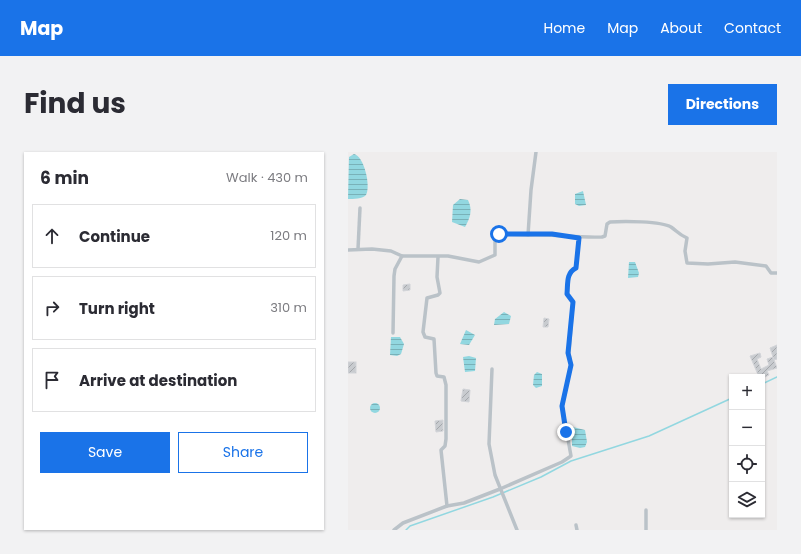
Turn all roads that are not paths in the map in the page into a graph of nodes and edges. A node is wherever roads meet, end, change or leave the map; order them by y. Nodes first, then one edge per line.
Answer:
1 (536, 152) edge
2 (360, 208) dead end
3 (528, 234) junction
4 (579, 238) junction
5 (358, 249) junction
6 (348, 250) edge
7 (402, 256) junction
8 (438, 257) junction
9 (777, 273) edge
10 (393, 333) dead end
11 (492, 369) dead end
12 (501, 492) junction
13 (447, 506) junction
14 (646, 510) dead end
15 (576, 525) dead end
16 (394, 530) edge
17 (517, 530) edge
18 (577, 530) edge
19 (646, 530) edge

1 - 3 street
2 - 5 street
3 - 4 street
3 - 8 street
4 - 9 street
4 - 12 street
5 - 6 street
5 - 7 street
7 - 8 street
7 - 10 street
8 - 13 street
11 - 12 street
12 - 13 street
12 - 17 street
13 - 16 street
14 - 19 street
15 - 18 street

